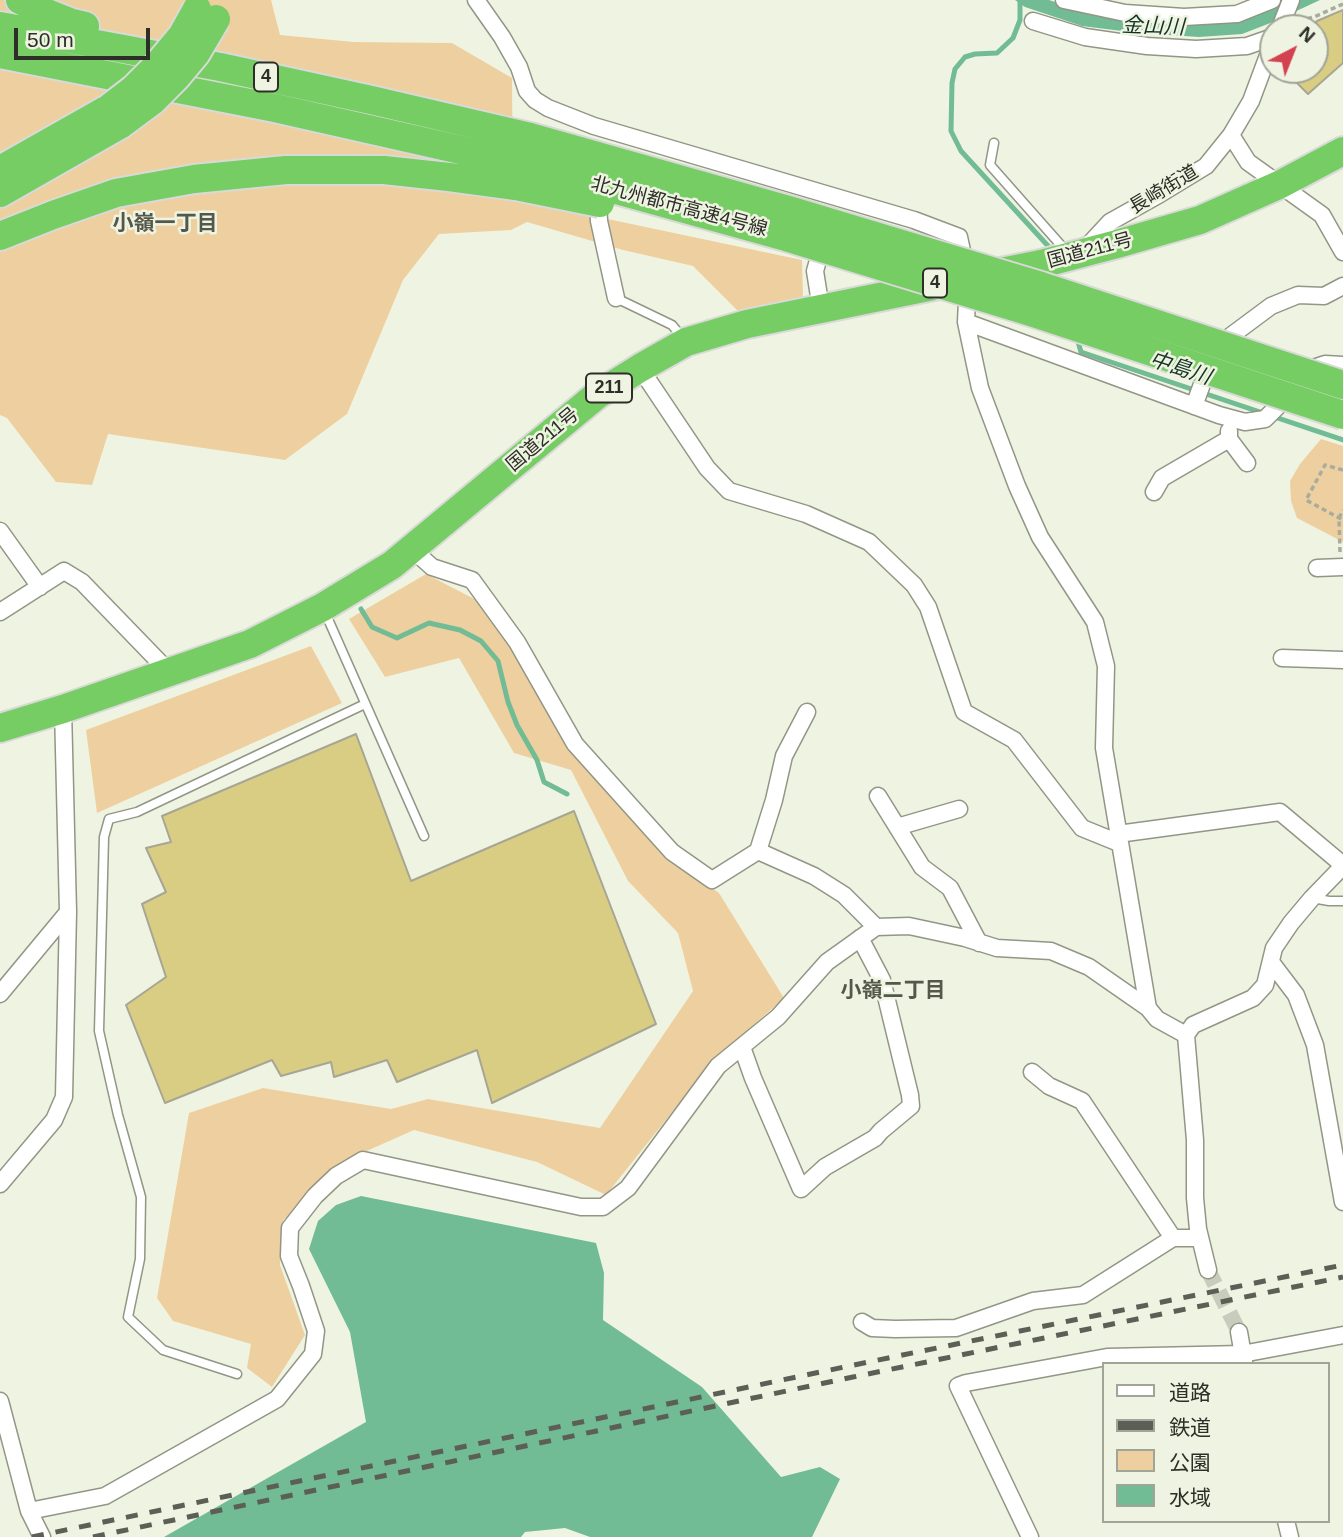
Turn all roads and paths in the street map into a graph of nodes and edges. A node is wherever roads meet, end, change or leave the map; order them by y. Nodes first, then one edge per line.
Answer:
1 (20, 0) edge
2 (476, 0) edge
3 (1064, 0) edge
4 (1272, 0) edge
5 (1343, 4) edge
6 (209, 7) edge
7 (1321, 14) edge
8 (1032, 21) dead end
9 (0, 26) edge
10 (1259, 41) edge
11 (0, 54) edge
12 (1259, 79) edge
13 (115, 117) junction
14 (594, 126) junction
15 (1343, 132) edge
16 (1231, 135) junction
17 (530, 137) junction
18 (993, 143) dead end
19 (1343, 151) edge
20 (0, 170) edge
21 (519, 176) junction
22 (1281, 184) junction
23 (0, 193) edge
24 (837, 198) junction
25 (0, 236) edge
26 (1343, 252) edge
27 (1075, 255) junction
28 (968, 279) junction
29 (1343, 286) edge
30 (616, 298) joint
31 (821, 309) junction
32 (966, 322) junction
33 (686, 342) junction
34 (1343, 365) edge
35 (640, 368) junction
36 (1343, 385) edge
37 (1195, 403) junction
38 (1343, 415) edge
39 (1231, 418) junction
40 (1228, 439) junction
41 (1247, 463) dead end
42 (1343, 470) edge
43 (1154, 492) dead end
44 (1343, 510) edge
45 (1341, 519) edge
46 (0, 531) edge
47 (412, 549) junction
48 (1341, 567) edge
49 (1317, 568) dead end
50 (40, 587) junction
51 (323, 607) junction
52 (0, 612) edge
53 (1282, 658) dead end
54 (1343, 660) edge
55 (169, 672) junction
56 (365, 704) junction
57 (63, 709) junction
58 (807, 712) dead end
59 (0, 727) edge
60 (878, 796) dead end
61 (959, 809) dead end
62 (897, 827) junction
63 (424, 836) dead end
64 (1119, 838) junction
65 (758, 851) junction
66 (1343, 866) edge
67 (1312, 898) junction
68 (1343, 901) edge
69 (68, 912) junction
70 (876, 927) junction
71 (860, 938) junction
72 (979, 943) junction
73 (1271, 961) junction
74 (0, 994) edge
75 (1149, 1008) junction
76 (1186, 1035) junction
77 (742, 1047) junction
78 (1032, 1072) dead end
79 (0, 1184) edge
80 (1343, 1202) edge
81 (1173, 1238) junction
82 (1200, 1238) junction
83 (1208, 1269) tunnel mouth
84 (862, 1322) dead end
85 (1240, 1332) tunnel mouth
86 (1343, 1335) edge
87 (1243, 1359) edge
88 (237, 1374) dead end
89 (0, 1401) edge
90 (29, 1511) junction
91 (42, 1537) edge
92 (1030, 1537) edge

1 - 17 highway
2 - 14 street
3 - 4 street
5 - 7 path
6 - 13 highway, bridge
8 - 10 street
9 - 17 highway, 北九州都市高速4号線 / 4
11 - 21 highway, 北九州都市高速4号線 / 4
12 - 16 street, 長崎街道
13 - 20 highway
13 - 23 highway
14 - 24 street
14 - 30 street
15 - 22 highway, 国道211号 / 211
16 - 22 street
16 - 27 street, 長崎街道
17 - 36 highway, 北九州都市高速4号線 / 4, bridge
18 - 27 lane
19 - 22 highway, 国道211号 / 211
21 - 25 highway
21 - 38 highway, 北九州都市高速4号線 / 4, bridge
22 - 26 street
22 - 27 highway, 国道211号 / 211
24 - 28 street
24 - 31 street
27 - 28 highway, 国道211号 / 211
28 - 31 highway, 国道211号 / 211
28 - 32 street
29 - 37 street
30 - 33 lane
31 - 33 highway, 国道211号 / 211
32 - 37 street
32 - 64 street
33 - 35 highway, 国道211号 / 211
34 - 39 street
35 - 47 highway, 国道211号 / 211
35 - 64 street
37 - 39 street
39 - 40 street
40 - 41 street
40 - 43 street
42 - 45 path
44 - 45 path
45 - 48 path
46 - 50 street
47 - 51 highway, 国道211号 / 211
47 - 65 street
48 - 49 street
50 - 52 street
50 - 55 street
51 - 55 highway, 国道211号 / 211
51 - 56 lane
53 - 54 street
55 - 57 highway, 国道211号 / 211
56 - 63 lane
56 - 88 lane
57 - 59 highway, 国道211号 / 211
57 - 69 street
58 - 65 street
60 - 62 street
61 - 62 street
62 - 72 street
64 - 66 street
64 - 75 street
65 - 70 street
66 - 67 street
67 - 68 lane
67 - 73 street
69 - 74 street
69 - 79 street
70 - 71 street
70 - 72 street
71 - 77 street
71 - 77 street
72 - 75 street
73 - 76 street
73 - 80 street
75 - 76 street
76 - 82 street
77 - 90 street
78 - 81 street
81 - 82 street
81 - 84 street
82 - 83 street
85 - 87 street
86 - 87 street
87 - 92 street
89 - 90 street
90 - 91 street

